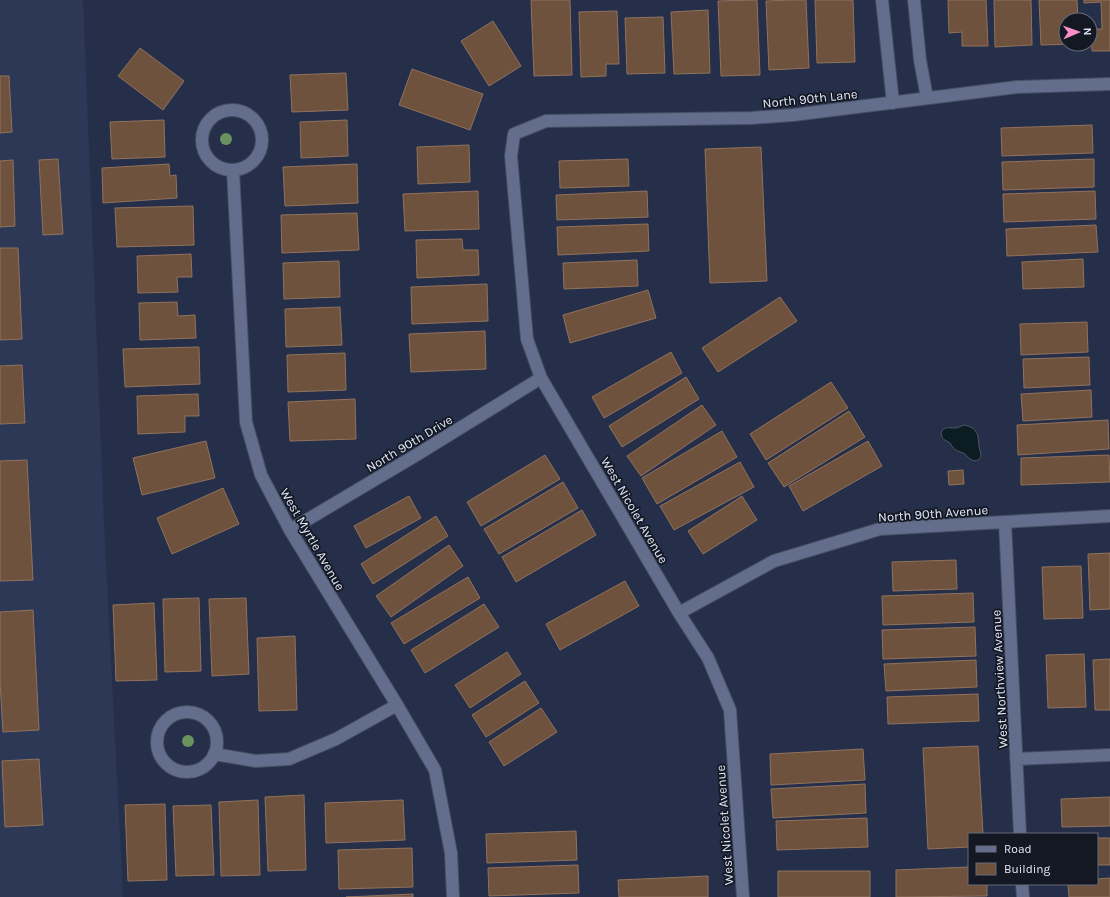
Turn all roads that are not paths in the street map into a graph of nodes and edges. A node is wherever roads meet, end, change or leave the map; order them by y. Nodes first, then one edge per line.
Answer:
1 (882, 0) edge
2 (914, 0) edge
3 (1110, 84) edge
4 (927, 98) junction
5 (892, 103) junction
6 (514, 134) joint
7 (233, 170) junction
8 (541, 378) junction
9 (1110, 516) edge
10 (1005, 522) junction
11 (290, 530) junction
12 (679, 613) junction
13 (397, 706) junction
14 (214, 754) junction
15 (1110, 754) edge
16 (1016, 759) junction
17 (1020, 833) edge
18 (1022, 885) edge
19 (453, 897) edge
20 (743, 897) edge
21 (1023, 897) edge

1 - 5 street
2 - 4 street
3 - 4 street, North 90th Lane
4 - 5 street, North 90th Lane
5 - 6 street, North 90th Lane
6 - 8 street, West Nicolet Avenue
7 - 7 street
7 - 11 street, West Myrtle Avenue
8 - 11 street, North 90th Drive
8 - 12 street, West Nicolet Avenue
9 - 10 street, North 90th Avenue
10 - 12 street, North 90th Avenue
10 - 16 street, West Northview Avenue
11 - 13 street, West Myrtle Avenue
12 - 20 street, West Nicolet Avenue
13 - 14 street
13 - 19 street, West Myrtle Avenue
14 - 14 street
15 - 16 street
16 - 17 street, West Northview Avenue
18 - 21 street

